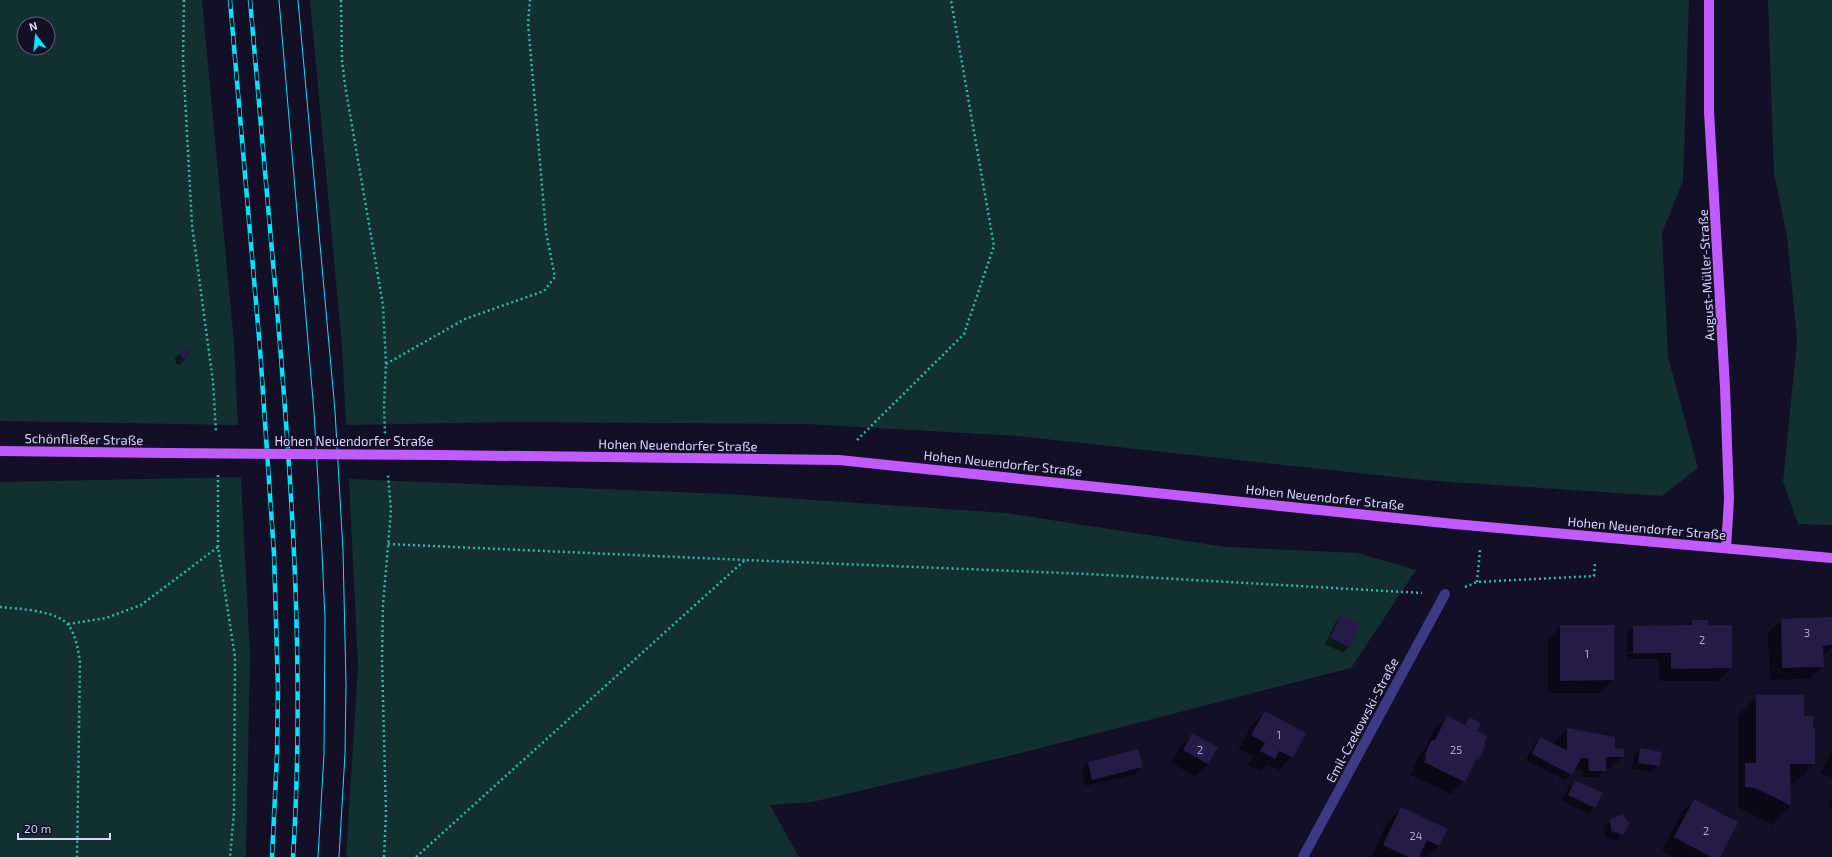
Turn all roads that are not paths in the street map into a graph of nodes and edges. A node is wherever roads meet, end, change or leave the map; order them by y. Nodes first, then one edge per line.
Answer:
1 (1709, 0) edge
2 (0, 451) edge
3 (167, 453) joint
4 (1726, 548) junction
5 (1832, 558) edge
6 (1444, 594) road end
7 (1303, 857) edge

1 - 4 main road, August-Müller-Straße
2 - 3 main road, Schönfließer Straße
3 - 4 main road, Hohen Neuendorfer Straße, bridge
4 - 5 main road, Hohen Neuendorfer Straße
6 - 7 street, Emil-Czekowski-Straße

